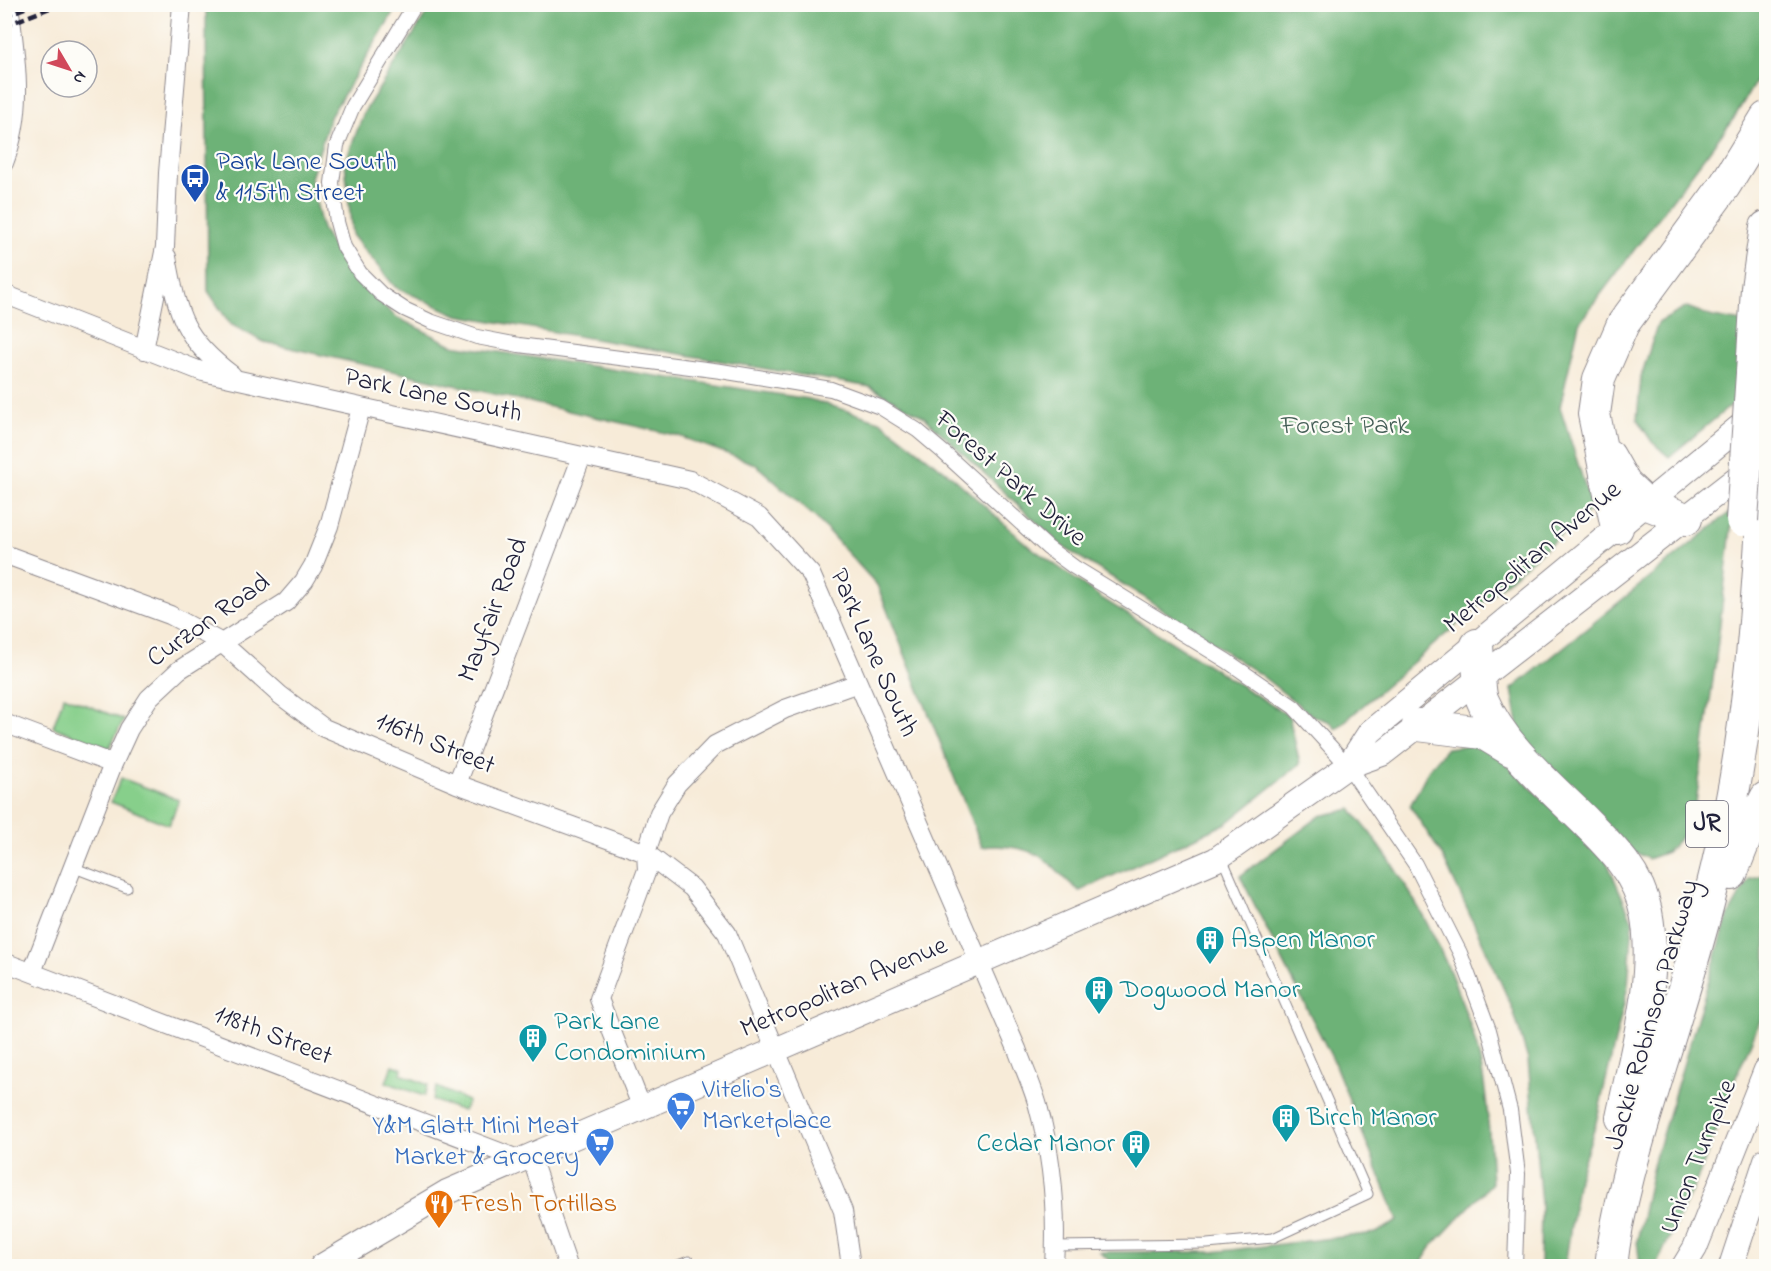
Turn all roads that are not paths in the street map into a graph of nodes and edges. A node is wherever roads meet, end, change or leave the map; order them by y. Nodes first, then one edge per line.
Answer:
1 (9, 4) edge
2 (182, 4) edge
3 (416, 4) edge
4 (9, 44) edge
5 (1767, 118) edge
6 (4, 163) edge
7 (1767, 226) edge
8 (165, 247) junction
9 (4, 294) edge
10 (144, 350) junction
11 (238, 380) junction
12 (1767, 405) edge
13 (361, 408) junction
14 (1598, 437) junction
15 (1767, 455) edge
16 (582, 456) junction
17 (1767, 462) edge
18 (1645, 504) junction
19 (1753, 513) junction
20 (1686, 519) junction
21 (1617, 528) junction
22 (4, 554) edge
23 (222, 643) junction
24 (1477, 645) junction
25 (1480, 676) junction
26 (858, 683) junction
27 (4, 723) edge
28 (1418, 725) junction
29 (1522, 757) junction
30 (112, 764) junction
31 (1348, 766) junction
32 (457, 784) junction
33 (1767, 798) edge
34 (645, 853) junction
35 (1221, 855) junction
36 (72, 867) junction
37 (127, 888) dead end
38 (4, 962) edge
39 (979, 962) junction
40 (32, 972) junction
41 (1686, 981) junction
42 (775, 1050) junction
43 (1767, 1070) edge
44 (642, 1108) junction
45 (1622, 1118) junction
46 (527, 1159) junction
47 (1767, 1160) edge
48 (1055, 1246) junction
49 (689, 1261) dead end
50 (322, 1266) edge
51 (568, 1266) edge
52 (676, 1266) edge
53 (851, 1266) edge
54 (1054, 1266) edge
55 (1515, 1266) edge
56 (1589, 1266) edge
57 (1611, 1266) edge
58 (1684, 1266) edge
59 (1731, 1266) edge

1 - 4 street
2 - 8 street, Park Lane South
3 - 31 street, Forest Park Drive
4 - 6 street
5 - 14 highway
7 - 19 highway, Jackie Robinson Parkway / JR, bridge
8 - 10 street, Park Lane South
8 - 11 street, Park Lane South
9 - 10 street
10 - 11 street, Park Lane South
11 - 13 street, Park Lane South
12 - 18 main road, Metropolitan Avenue
13 - 16 street, Park Lane South
13 - 23 street, Curzon Road
14 - 18 highway
14 - 21 highway
15 - 20 main road, Metropolitan Avenue
16 - 26 street, Park Lane South
16 - 32 street, Mayfair Road
17 - 19 highway, Jackie Robinson Parkway / JR
18 - 20 highway
18 - 21 main road, Metropolitan Avenue
19 - 41 highway, Jackie Robinson Parkway / JR
19 - 45 highway, Jackie Robinson Parkway / JR
20 - 25 main road, Metropolitan Avenue
21 - 24 main road, Metropolitan Avenue
22 - 23 street, 116th Street
23 - 30 street, Curzon Road
23 - 32 street, 116th Street
24 - 25 highway
24 - 31 main road, Metropolitan Avenue
25 - 28 main road, Metropolitan Avenue
25 - 29 highway
26 - 34 street
26 - 39 street, Park Lane South
27 - 30 street
28 - 29 highway
28 - 31 main road, Metropolitan Avenue
29 - 45 highway
30 - 36 street, Curzon Road
31 - 35 main road, Metropolitan Avenue
31 - 55 street, Forest Park Drive
32 - 34 street, 116th Street
33 - 41 highway
34 - 42 street, 116th Street
34 - 44 street
35 - 39 main road, Metropolitan Avenue
35 - 48 lane
36 - 37 lane
36 - 40 street, Curzon Road
38 - 40 street, 118th Street
39 - 42 main road, Metropolitan Avenue
39 - 48 street, Park Lane South
40 - 46 street, 118th Street
41 - 57 highway, Jackie Robinson Parkway / JR
42 - 44 main road, Metropolitan Avenue
42 - 53 street, 116th Street
43 - 58 main road, Union Turnpike
44 - 46 main road, Metropolitan Avenue
45 - 56 highway, Jackie Robinson Parkway / JR
46 - 50 main road, Metropolitan Avenue
46 - 51 street
47 - 59 main road
48 - 54 street, Park Lane South
49 - 52 lane

